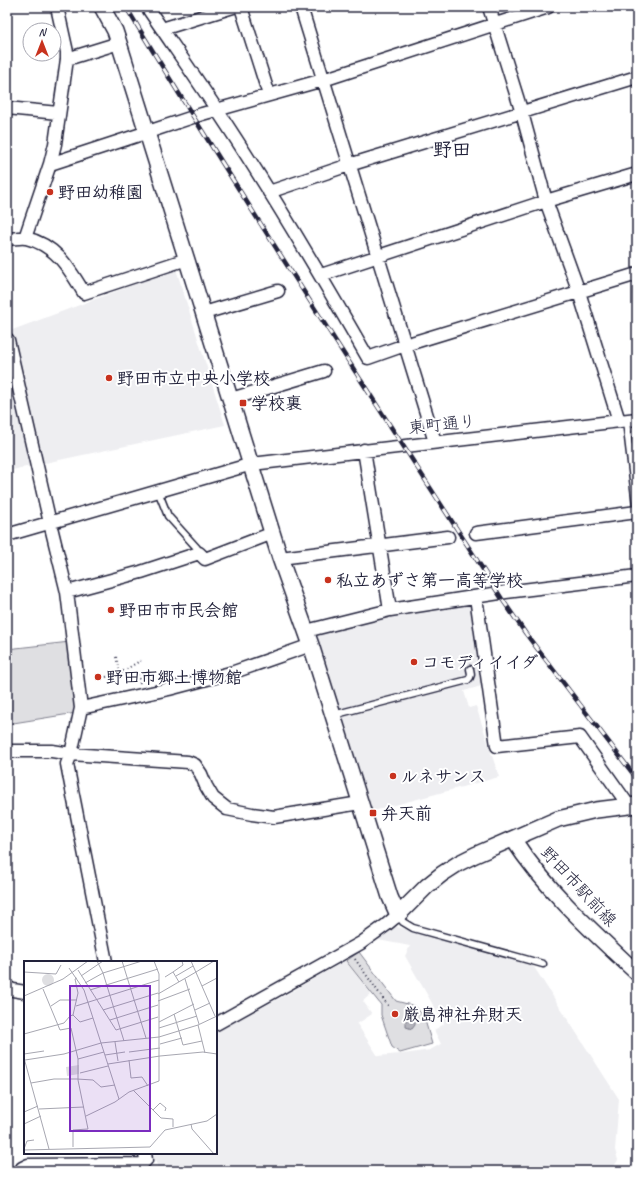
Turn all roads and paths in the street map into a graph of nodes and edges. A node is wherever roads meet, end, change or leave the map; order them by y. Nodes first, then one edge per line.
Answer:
1 (57, 7) edge
2 (102, 7) edge
3 (147, 7) edge
4 (233, 7) edge
5 (241, 7) edge
6 (301, 7) edge
7 (489, 7) edge
8 (548, 7) edge
9 (495, 23) junction
10 (162, 29) junction
11 (119, 43) junction
12 (67, 59) junction
13 (637, 77) edge
14 (323, 80) junction
15 (269, 95) junction
16 (7, 108) edge
17 (217, 110) junction
18 (58, 113) junction
19 (522, 113) junction
20 (148, 132) junction
21 (50, 164) junction
22 (349, 165) junction
23 (637, 174) edge
24 (269, 192) junction
25 (546, 200) junction
26 (25, 238) junction
27 (7, 239) edge
28 (377, 256) junction
29 (187, 259) junction
30 (637, 274) edge
31 (321, 275) junction
32 (278, 291) dead end
33 (579, 292) junction
34 (204, 313) junction
35 (7, 339) edge
36 (405, 345) junction
37 (324, 371) dead end
38 (231, 399) junction
39 (627, 420) edge
40 (435, 442) junction
41 (364, 450) junction
42 (252, 464) junction
43 (158, 491) junction
44 (637, 512) edge
45 (637, 516) edge
46 (50, 523) junction
47 (273, 533) junction
48 (476, 533) dead end
49 (7, 535) edge
50 (448, 537) dead end
51 (380, 546) junction
52 (199, 553) junction
53 (280, 558) junction
54 (637, 576) edge
55 (67, 592) junction
56 (476, 597) junction
57 (390, 610) junction
58 (308, 638) junction
59 (116, 657) dead end
60 (143, 659) dead end
61 (470, 669) dead end
62 (120, 673) junction
63 (106, 677) dead end
64 (144, 694) junction
65 (81, 708) junction
66 (333, 715) junction
67 (7, 751) edge
68 (71, 754) junction
69 (360, 803) junction
70 (633, 806) edge
71 (513, 839) junction
72 (398, 914) junction
73 (349, 950) junction
74 (106, 961) edge
75 (543, 964) dead end
76 (637, 973) edge
77 (7, 987) edge
78 (24, 992) edge
79 (389, 1007) dead end
80 (217, 1023) edge
81 (145, 1154) edge
82 (21, 1171) edge

1 - 12 street
2 - 11 street
3 - 10 street
4 - 10 street
5 - 15 street
6 - 14 street
7 - 9 street
8 - 9 street
9 - 14 street
9 - 19 street
10 - 17 street
11 - 12 street
11 - 20 street
12 - 18 street
13 - 19 street
14 - 15 street
14 - 22 street
15 - 17 street
16 - 18 street
17 - 20 street
17 - 24 street
18 - 21 street
19 - 22 street
19 - 25 street
20 - 21 street
20 - 29 street
21 - 26 street
22 - 24 street
22 - 28 street
23 - 25 street
24 - 31 street
25 - 28 street
25 - 33 street
26 - 27 street
26 - 29 street
28 - 31 street
28 - 36 street
29 - 34 street
30 - 33 street
31 - 36 street
32 - 34 street
33 - 36 street
33 - 39 street
34 - 38 street
35 - 46 street
36 - 40 street
37 - 38 street
38 - 42 street
39 - 40 street, 東町通り
39 - 44 lane
40 - 41 street, 東町通り
41 - 42 street, 東町通り
41 - 51 street
42 - 43 street, 東町通り
42 - 47 street
43 - 46 street, 東町通り
43 - 52 lane
44 - 45 lane
44 - 48 street
46 - 49 street, 東町通り
46 - 55 street
47 - 52 street
47 - 53 street
50 - 51 street
51 - 53 street
51 - 57 street
52 - 55 street
53 - 58 street
54 - 56 street
55 - 65 street
56 - 57 street
56 - 70 street
57 - 58 street
58 - 64 street
58 - 66 street
59 - 62 path
60 - 62 path
61 - 66 lane
62 - 63 path
62 - 64 path
64 - 65 street
65 - 68 street
66 - 69 street
67 - 68 street
68 - 69 street
68 - 74 street
69 - 72 street
70 - 71 street
71 - 72 street
71 - 76 street, 野田市駅前線
72 - 73 street
72 - 75 lane
73 - 79 path
73 - 80 street
77 - 78 street
81 - 82 street

